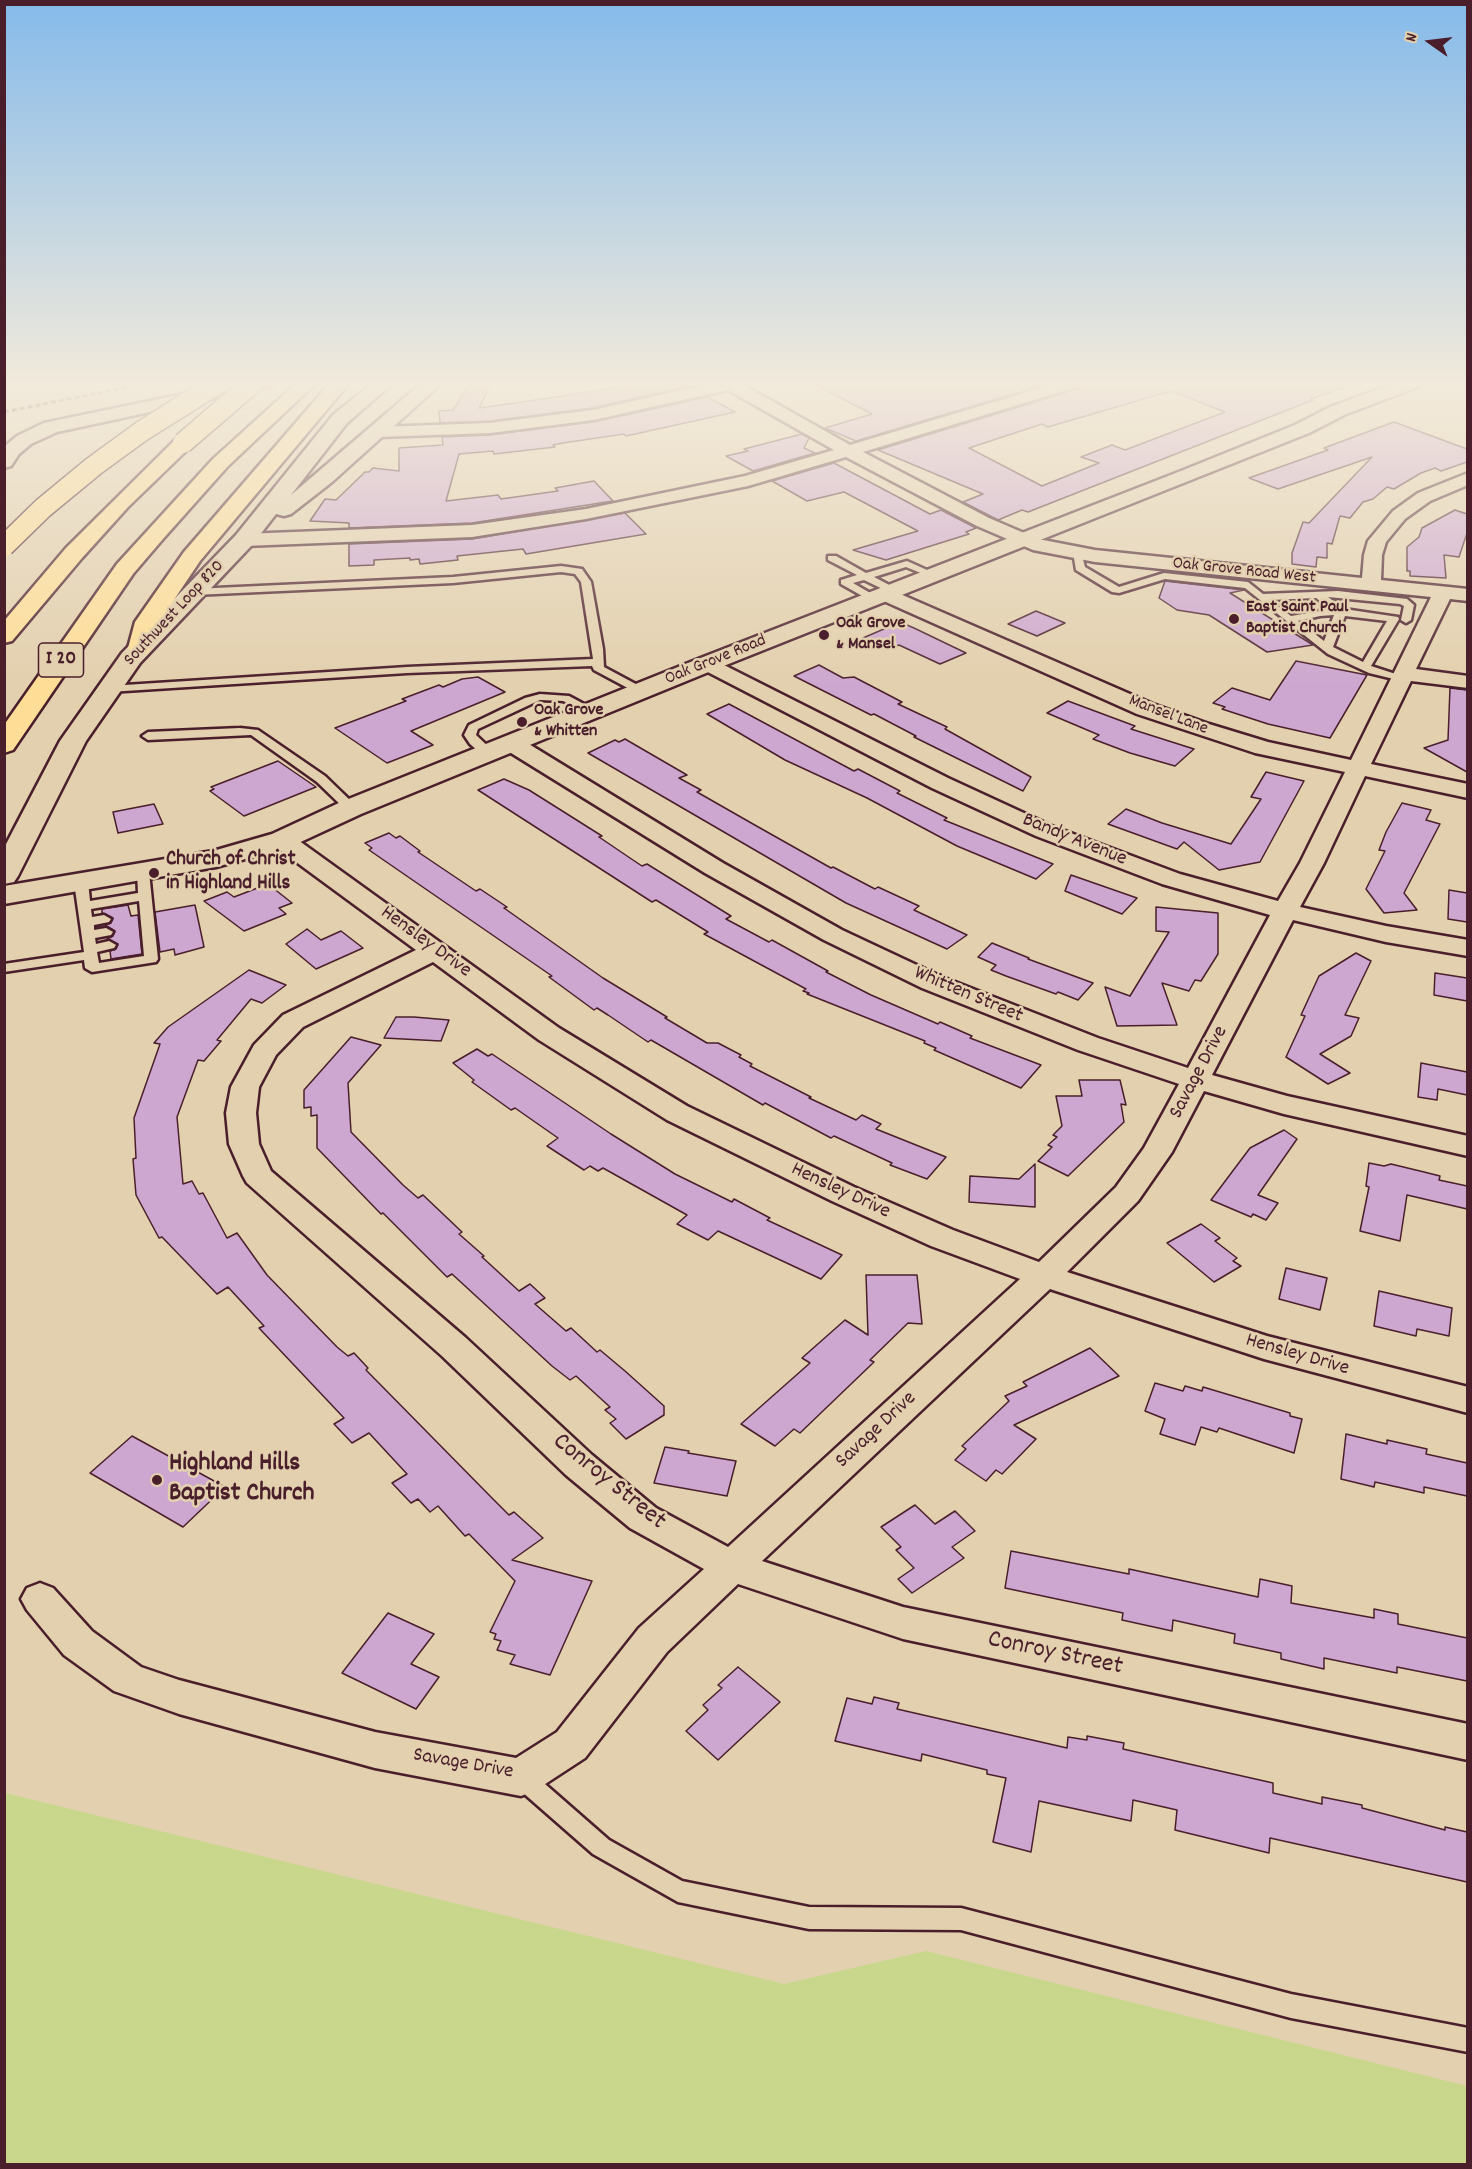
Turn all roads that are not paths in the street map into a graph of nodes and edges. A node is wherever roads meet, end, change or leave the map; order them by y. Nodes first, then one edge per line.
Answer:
1 (73, 483) edge
2 (143, 483) edge
3 (203, 483) edge
4 (255, 483) edge
5 (289, 483) edge
6 (318, 483) edge
7 (737, 483) edge
8 (909, 483) edge
9 (1167, 483) edge
10 (1455, 483) edge
11 (244, 540) junction
12 (1023, 540) junction
13 (4, 546) edge
14 (1077, 554) junction
15 (832, 558) dead end
16 (933, 575) junction
17 (1234, 576) junction
18 (864, 577) junction
19 (1371, 585) junction
20 (194, 592) junction
21 (1455, 594) edge
22 (883, 595) junction
23 (1320, 596) junction
24 (1261, 597) junction
25 (1341, 612) junction
26 (1290, 619) junction
27 (1409, 621) junction
28 (4, 636) edge
29 (140, 648) junction
30 (1327, 648) junction
31 (598, 663) junction
32 (707, 664) junction
33 (1386, 673) junction
34 (1467, 682) edge
35 (109, 689) junction
36 (640, 691) junction
37 (591, 711) junction
38 (148, 736) dead end
39 (4, 745) edge
40 (500, 748) junction
41 (1358, 769) junction
42 (1467, 791) edge
43 (351, 808) junction
44 (282, 840) junction
45 (143, 872) junction
46 (4, 876) edge
47 (81, 882) junction
48 (4, 895) edge
49 (145, 896) junction
50 (84, 906) junction
51 (1285, 911) junction
52 (89, 940) junction
53 (1467, 948) edge
54 (436, 950) junction
55 (4, 968) edge
56 (1196, 1080) junction
57 (1467, 1146) edge
58 (1044, 1276) junction
59 (1467, 1400) edge
60 (731, 1566) junction
61 (40, 1599) dead end
62 (1467, 1742) edge
63 (521, 1777) junction
64 (1467, 2040) edge

1 - 13 highway, bridge
2 - 28 highway, I 20, bridge
3 - 39 highway, I 20
4 - 29 highway
5 - 11 main road, Southwest Loop 820
6 - 11 main road
7 - 11 street
8 - 12 street
9 - 12 main road, Oak Grove Road
10 - 19 street
11 - 20 main road, Southwest Loop 820
12 - 14 street, Oak Grove Road West
12 - 16 main road, Oak Grove Road
14 - 17 street, Oak Grove Road West
14 - 17 lane
15 - 18 lane
16 - 18 lane
16 - 22 main road, Oak Grove Road
17 - 19 street, Oak Grove Road West
17 - 24 lane
18 - 22 lane
18 - 22 lane
19 - 21 street, Oak Grove Road West
20 - 29 main road, Southwest Loop 820
20 - 31 lane
21 - 27 street, Savage Drive
22 - 32 main road, Oak Grove Road
22 - 41 street, Mansel Lane
23 - 24 lane
23 - 25 lane
23 - 27 lane
24 - 26 lane
25 - 26 lane
25 - 27 lane
25 - 30 lane
26 - 30 lane
27 - 33 street, Savage Drive
29 - 35 main road, Southwest Loop 820
30 - 33 lane
31 - 35 lane
31 - 36 lane
32 - 36 main road, Oak Grove Road
32 - 51 street, Bandy Avenue
33 - 34 street
33 - 41 street, Savage Drive
35 - 46 main road, Southwest Loop 820
36 - 37 main road, Oak Grove Road
37 - 40 main road, Oak Grove Road
37 - 40 lane
38 - 43 lane
40 - 43 main road, Oak Grove Road
40 - 56 street, Whitten Street
41 - 42 street, Mansel Lane
41 - 51 street, Savage Drive
43 - 44 main road, Oak Grove Road
44 - 45 main road, Oak Grove Road
44 - 54 street, Hensley Drive
45 - 47 main road, Oak Grove Road
45 - 49 lane
47 - 48 main road, Oak Grove Road
47 - 50 lane
49 - 50 lane
49 - 52 lane
50 - 52 lane
51 - 53 street, Bandy Avenue
51 - 56 street, Savage Drive
52 - 52 lane
52 - 55 lane
54 - 58 street, Hensley Drive
54 - 60 street, Conroy Street
56 - 57 street, Whitten Street
56 - 58 street, Savage Drive
58 - 59 street, Hensley Drive
58 - 60 street, Savage Drive
60 - 62 street, Conroy Street
60 - 63 street, Savage Drive
61 - 63 street, Savage Drive
63 - 64 lane

